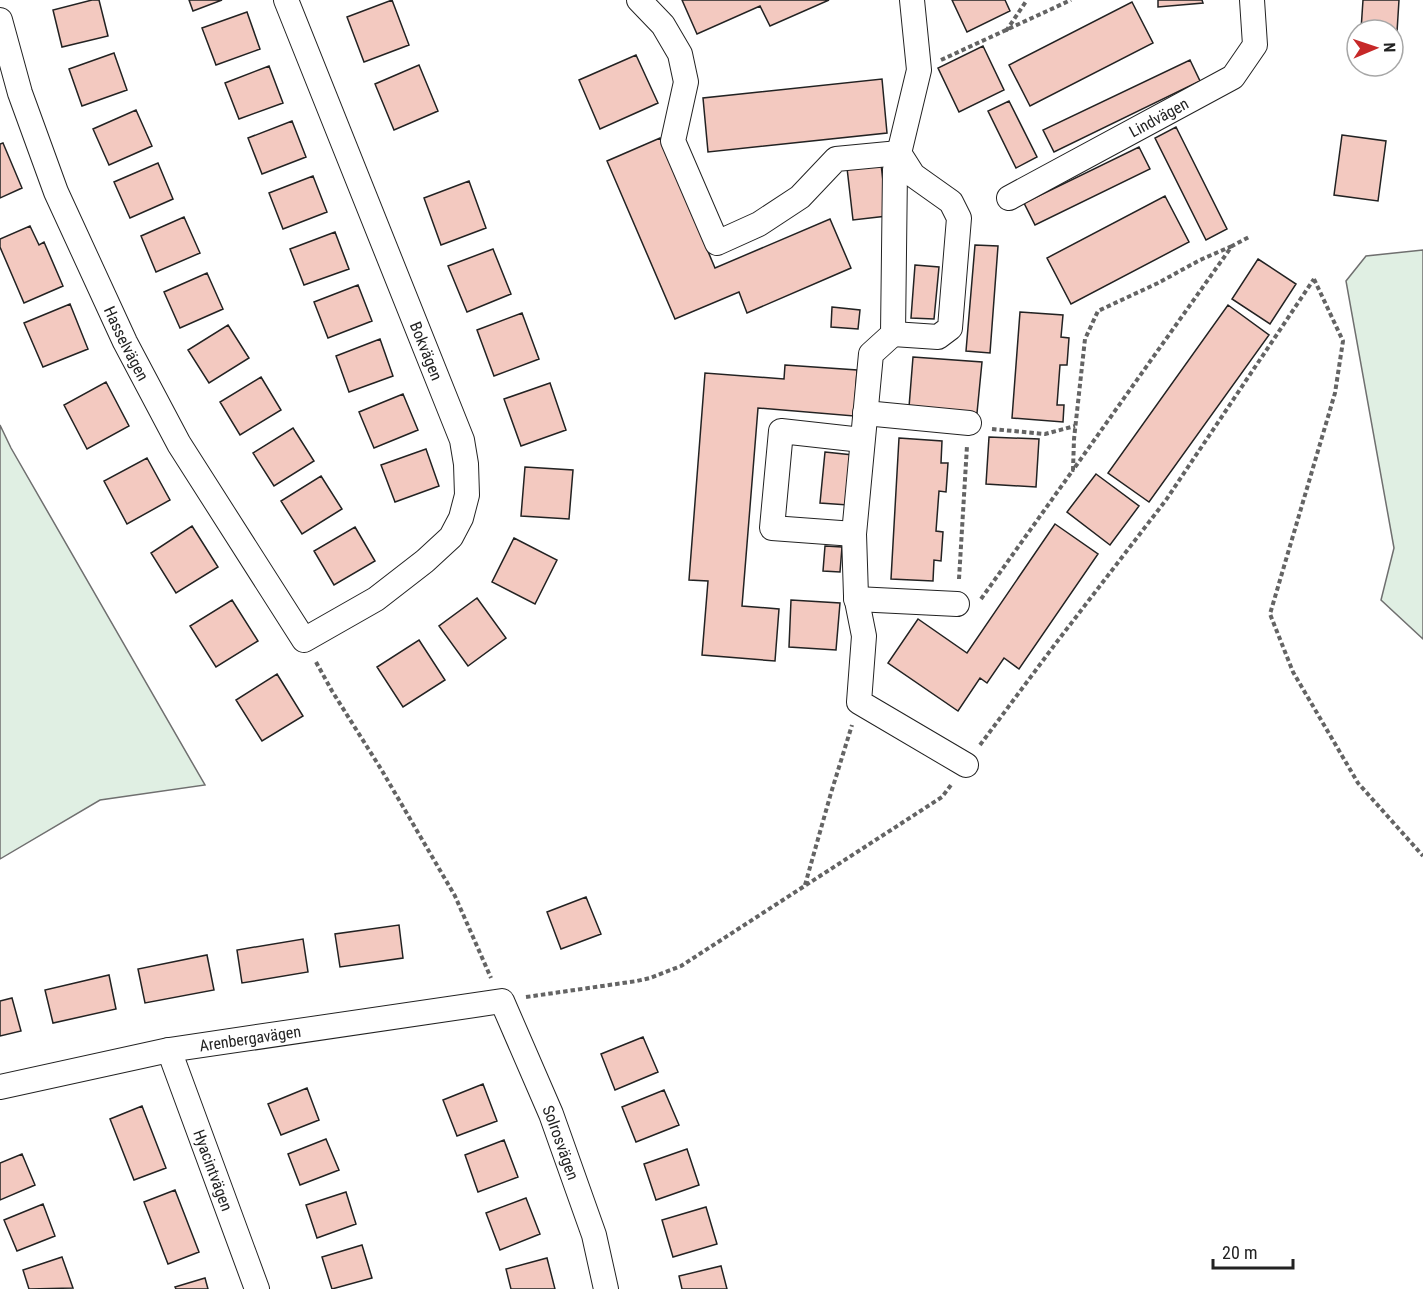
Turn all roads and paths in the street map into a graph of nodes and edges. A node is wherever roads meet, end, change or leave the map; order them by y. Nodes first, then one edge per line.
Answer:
1 (286, 0) edge
2 (639, 0) edge
3 (912, 0) edge
4 (1027, 0) edge
5 (1071, 0) edge
6 (1252, 0) edge
7 (0, 20) edge
8 (1006, 31) junction
9 (919, 70) junction
10 (899, 153) junction
11 (1009, 198) dead end
12 (1249, 237) dead end
13 (1232, 246) junction
14 (893, 334) junction
15 (865, 413) junction
16 (969, 423) junction
17 (1075, 426) junction
18 (862, 440) junction
19 (1073, 470) junction
20 (854, 534) junction
21 (856, 599) junction
22 (967, 605) junction
23 (304, 640) junction
24 (859, 702) junction
25 (966, 765) junction
26 (1423, 856) edge
27 (805, 887) junction
28 (502, 1000) junction
29 (169, 1050) junction
30 (0, 1087) edge
31 (257, 1289) edge
32 (606, 1289) edge

1 - 23 street, Bokvägen
2 - 10 street
3 - 9 street
4 - 8 path
5 - 8 path
6 - 11 street, Lindvägen
7 - 23 street, Hasselvägen
8 - 9 path
9 - 10 street
10 - 14 street
10 - 14 street
12 - 13 path
13 - 17 path
13 - 19 path
14 - 15 street
15 - 16 street
15 - 18 street
16 - 17 path
16 - 22 path
17 - 19 path
18 - 20 street
18 - 20 street
19 - 22 path
20 - 21 street
21 - 22 street
21 - 24 street
23 - 28 path
24 - 25 street
24 - 27 path
25 - 26 path
25 - 27 path
27 - 28 path
28 - 29 street, Arenbergavägen
28 - 32 street, Solrosvägen
29 - 30 street, Arenbergavägen
29 - 31 street, Hyacintvägen

